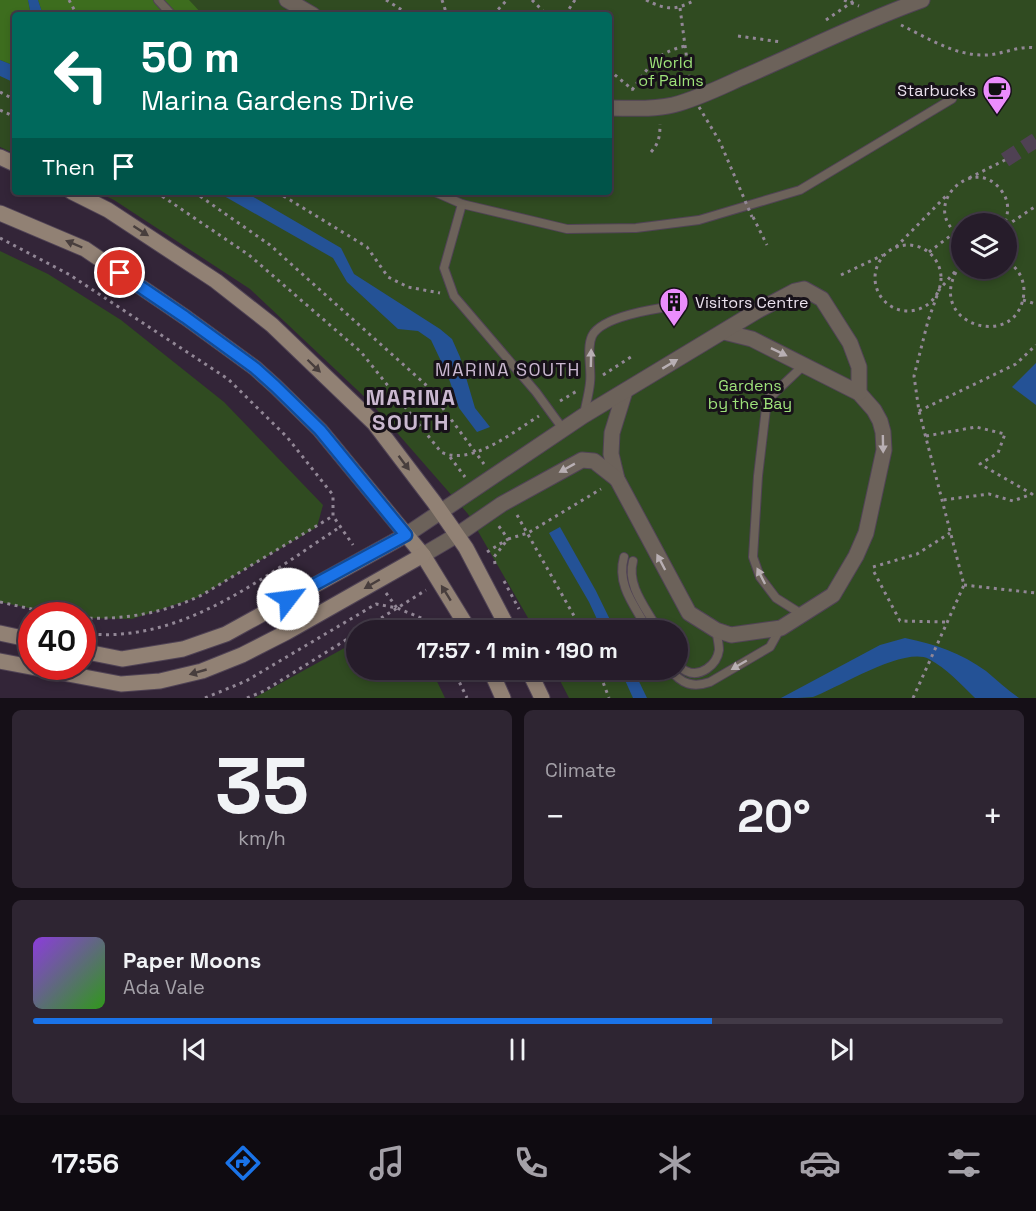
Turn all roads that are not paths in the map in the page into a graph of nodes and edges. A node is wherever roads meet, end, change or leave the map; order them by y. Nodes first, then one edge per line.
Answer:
1 (158, 0) edge
2 (287, 0) edge
3 (922, 0) edge
4 (169, 12) edge
5 (308, 12) edge
6 (952, 99) dead end
7 (612, 108) edge
8 (78, 195) edge
9 (442, 195) edge
10 (462, 204) junction
11 (0, 213) edge
12 (682, 305) dead end
13 (724, 332) junction
14 (806, 364) junction
15 (625, 391) junction
16 (860, 393) junction
17 (583, 416) junction
18 (563, 429) junction
19 (617, 479) junction
20 (441, 512) junction
21 (406, 535) junction
22 (457, 535) junction
23 (423, 555) junction
24 (624, 557) dead end
25 (633, 561) dead end
26 (803, 615) junction
27 (463, 620) edge
28 (504, 620) edge
29 (642, 620) edge
30 (652, 620) edge
31 (781, 628) junction
32 (716, 630) junction
33 (0, 633) edge
34 (18, 637) edge
35 (96, 654) edge
36 (0, 661) edge
37 (688, 672) edge
38 (495, 680) edge
39 (533, 680) edge
40 (680, 680) edge
41 (504, 698) edge
42 (542, 698) edge

1 - 4 lane
2 - 5 street
3 - 7 street
6 - 10 lane
8 -> 20 main road
9 - 10 lane
10 - 18 lane
21 -> 11 main road
17 -> 12 lane
13 -> 14 street
15 -> 13 street
13 - 16 street
14 - 16 street
26 -> 14 lane
15 - 17 street
15 - 19 street
16 -> 26 street
17 - 18 street
18 - 20 street
19 -> 22 street
32 -> 19 street
20 - 21 street
20 - 22 main road
21 - 23 main road
21 - 35 main road
22 - 23 street
22 - 28 main road
27 -> 23 main road
23 -> 36 main road
24 - 29 lane
25 - 30 lane
26 - 31 street
31 - 32 street
31 -> 40 lane
32 - 37 lane
33 - 34 main road
38 - 41 main road
39 - 42 main road

